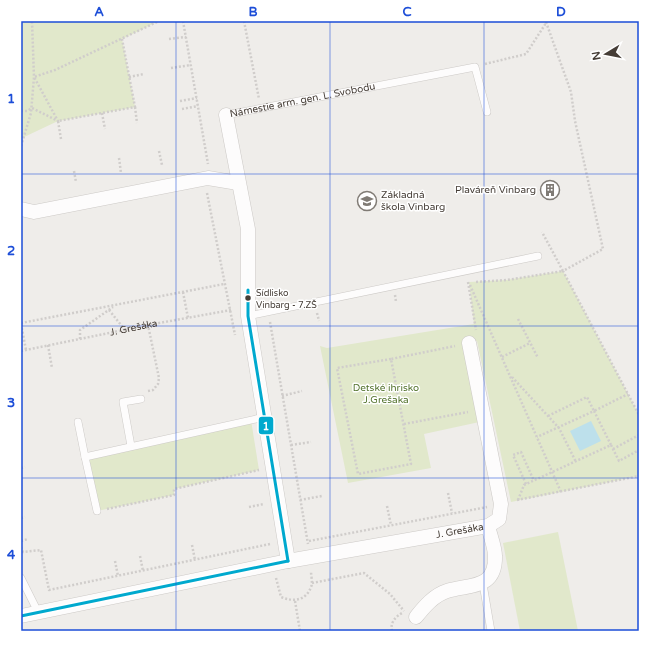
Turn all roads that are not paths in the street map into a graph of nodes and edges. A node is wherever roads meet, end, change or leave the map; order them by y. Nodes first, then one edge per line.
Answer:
1 (487, 112) dead end
2 (226, 114) joint
3 (238, 183) junction
4 (21, 210) edge
5 (538, 256) dead end
6 (248, 312) junction
7 (469, 343) road end
8 (143, 395) road end
9 (266, 417) junction
10 (78, 422) dead end
11 (131, 446) junction
12 (85, 457) junction
13 (97, 511) road end
14 (488, 526) junction
15 (288, 561) junction
16 (21, 578) edge
17 (483, 584) junction
18 (38, 612) junction
19 (411, 615) road end
20 (21, 616) edge
21 (492, 631) edge

1 - 2 lane, Námestie arm. gen. L. Svobodu
2 - 3 street, Námestie arm. gen. L. Svobodu
3 - 4 street
3 - 6 street
5 - 6 lane
6 - 9 street
7 - 14 street, J. Grešáka
8 - 11 lane
9 - 11 lane
9 - 15 street
10 - 12 lane
11 - 12 lane
12 - 13 lane
14 - 15 street, J. Grešáka
14 - 17 street
15 - 18 street, J. Grešáka
16 - 18 lane
17 - 19 street
17 - 21 lane
18 - 20 street, J. Grešáka

